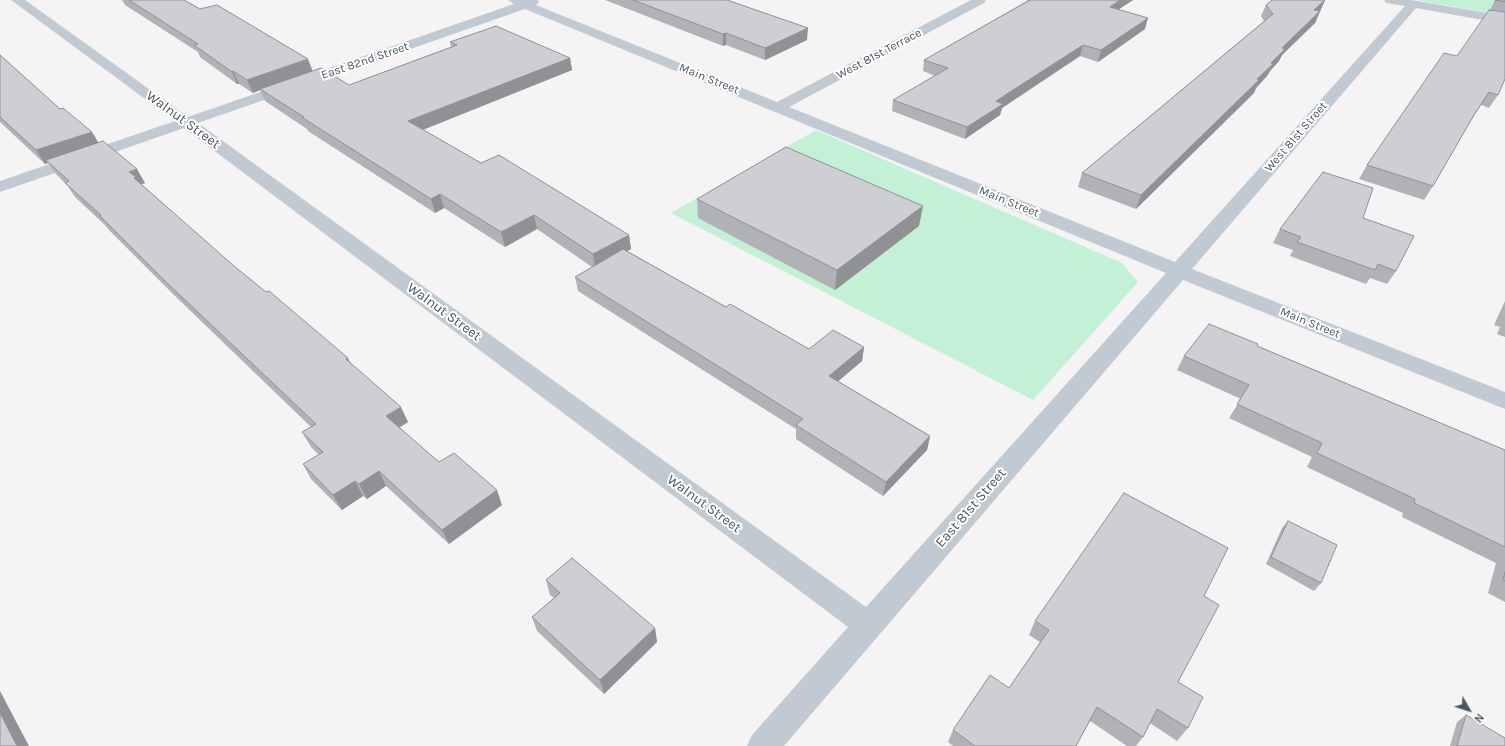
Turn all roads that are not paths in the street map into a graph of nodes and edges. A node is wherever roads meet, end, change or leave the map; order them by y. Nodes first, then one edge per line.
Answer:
1 (17, 0) edge
2 (980, 0) edge
3 (1390, 0) edge
4 (527, 2) edge
5 (1413, 4) junction
6 (1505, 20) edge
7 (778, 107) junction
8 (186, 122) junction
9 (0, 187) edge
10 (1179, 271) junction
11 (1505, 401) edge
12 (869, 625) junction
13 (763, 746) edge

1 - 8 street, Walnut Street
2 - 7 street, West 81st Terrace
3 - 5 street
4 - 7 street, Main Street
4 - 8 street, East 82nd Street
5 - 6 street
5 - 10 street, West 81st Street
7 - 10 street, Main Street
8 - 9 street, East 82nd Street
8 - 12 street, Walnut Street
10 - 11 street, Main Street
10 - 12 street, East 81st Street
12 - 13 street, East 81st Street

